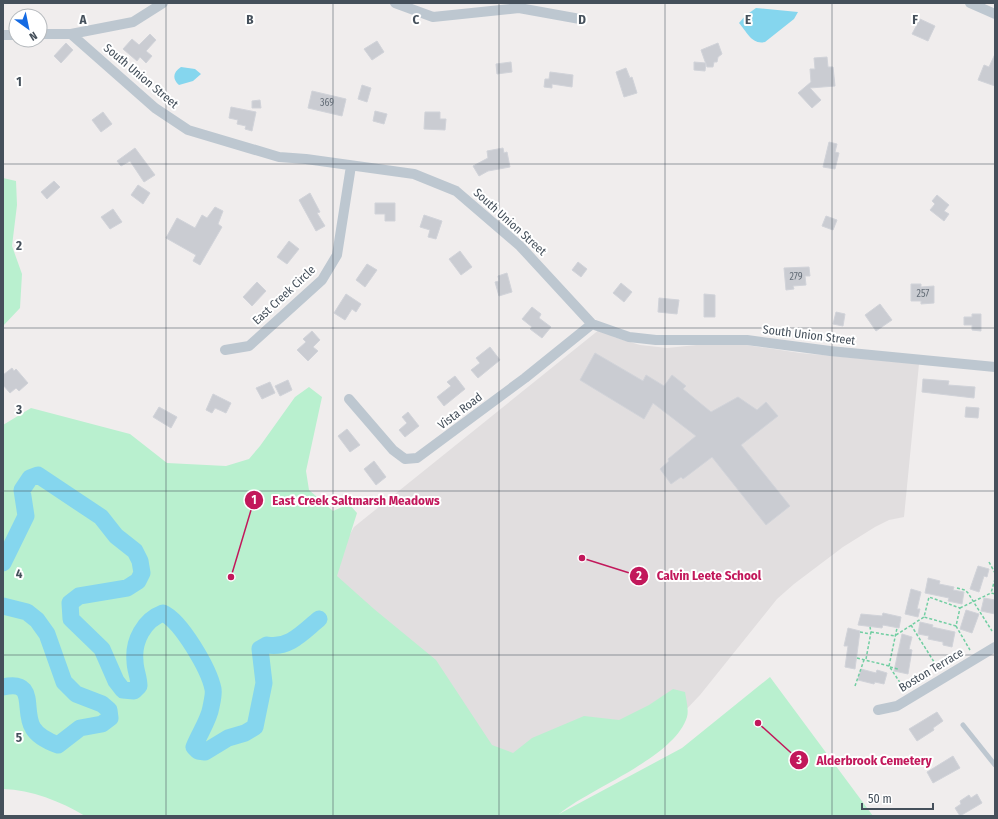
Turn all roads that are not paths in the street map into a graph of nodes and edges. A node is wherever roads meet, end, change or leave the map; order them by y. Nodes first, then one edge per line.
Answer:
1 (163, 3) edge
2 (395, 3) edge
3 (970, 3) edge
4 (995, 14) edge
5 (580, 19) dead end
6 (48, 34) edge
7 (71, 34) junction
8 (352, 166) junction
9 (592, 324) junction
10 (225, 350) dead end
11 (995, 367) edge
12 (349, 398) dead end
13 (995, 647) edge
14 (878, 710) dead end
15 (963, 725) dead end
16 (995, 765) edge

1 - 7 street
2 - 5 street
3 - 4 street
6 - 7 street
7 - 8 street, South Union Street
8 - 9 street, South Union Street
8 - 10 street, East Creek Circle
9 - 11 street, South Union Street
9 - 12 street, Vista Road
13 - 14 street, Boston Terrace
15 - 16 lane

